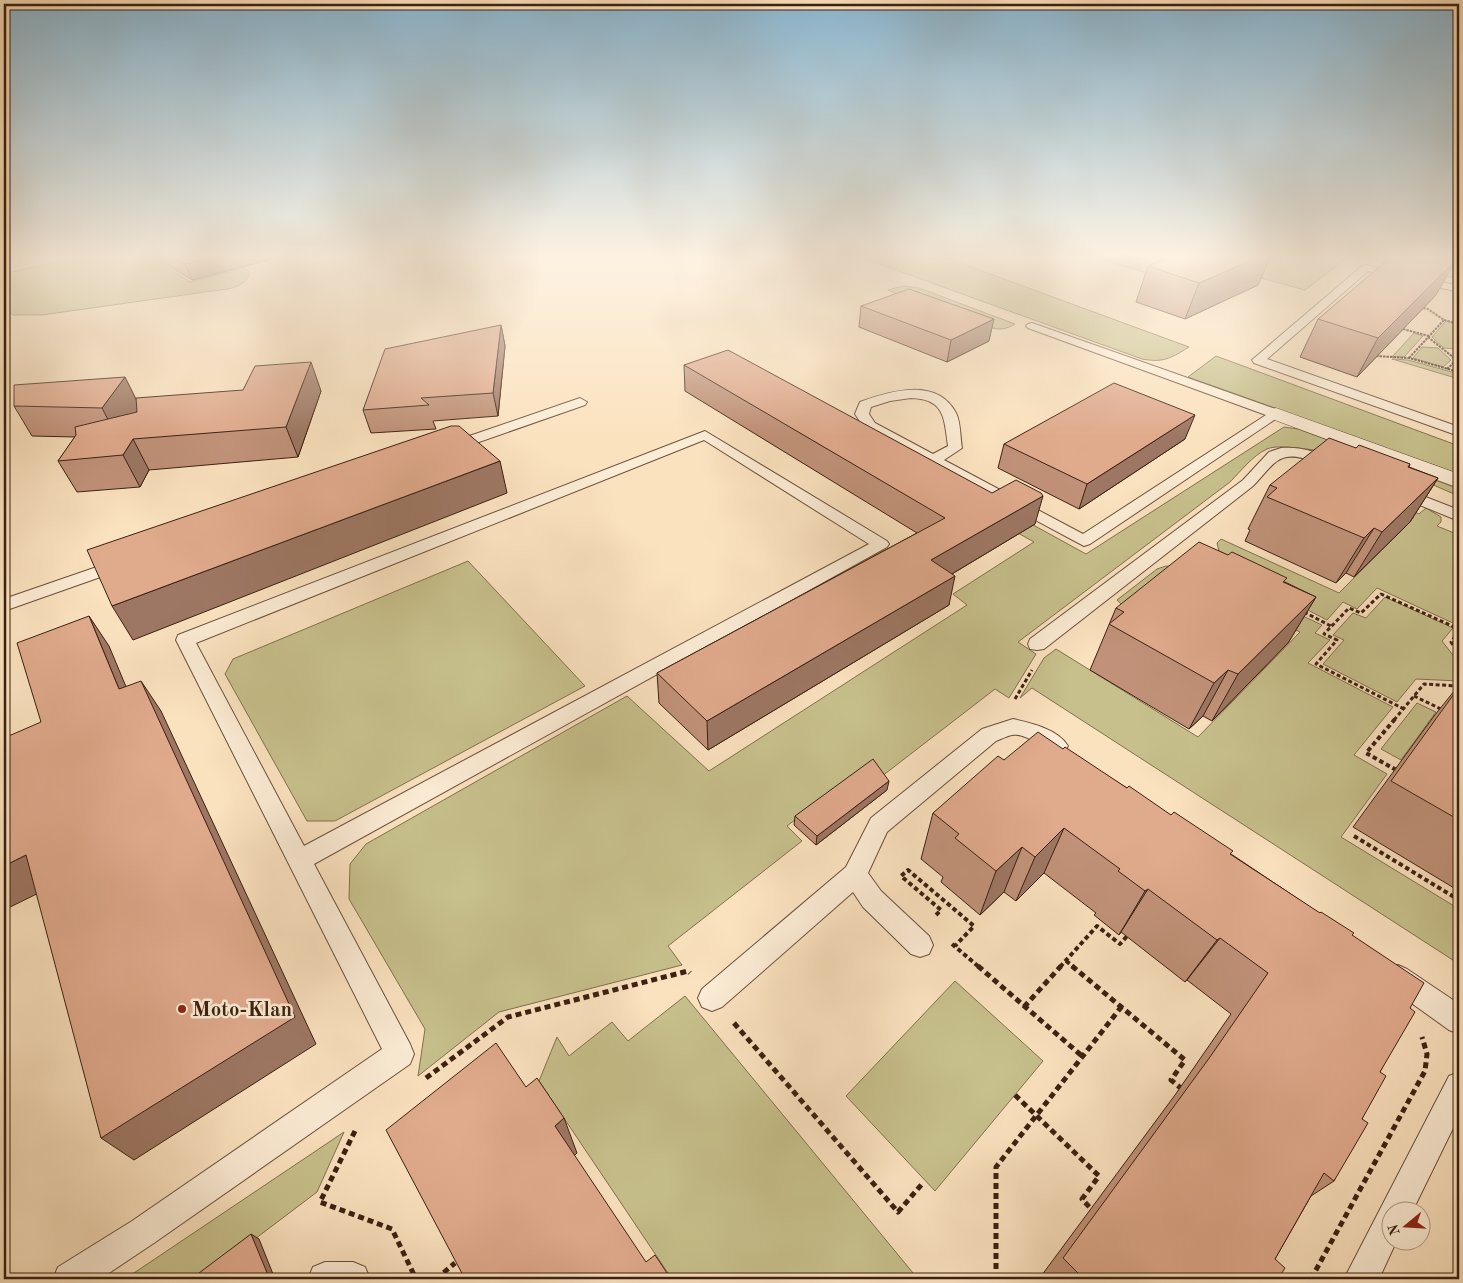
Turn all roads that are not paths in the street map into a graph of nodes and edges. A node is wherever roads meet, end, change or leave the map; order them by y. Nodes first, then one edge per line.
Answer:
1 (1309, 317) edge
2 (1032, 326) dead end
3 (580, 402) dead end
4 (1276, 414) junction
5 (1459, 432) edge
6 (441, 451) edge
7 (934, 459) junction
8 (1348, 470) edge
9 (1459, 481) edge
10 (1383, 485) edge
11 (1459, 516) edge
12 (134, 559) edge
13 (4, 605) edge
14 (1037, 644) road end
15 (1076, 759) edge
16 (299, 860) junction
17 (855, 875) junction
18 (920, 945) dead end
19 (1378, 964) edge
20 (712, 998) road end
21 (1459, 1020) edge
22 (1459, 1086) edge
23 (1401, 1200) edge
24 (1380, 1241) edge
25 (70, 1279) edge
26 (325, 1279) edge
27 (354, 1279) edge
28 (1361, 1279) edge

1 - 5 lane
2 - 4 lane
3 - 6 lane
4 - 7 lane
4 - 9 street
7 - 7 lane
8 - 14 lane
10 - 11 lane
12 - 13 lane
15 - 17 lane
16 - 16 lane
16 - 25 lane
17 - 18 lane
17 - 20 lane
19 - 21 lane
22 - 23 lane
24 - 28 lane
26 - 27 lane

